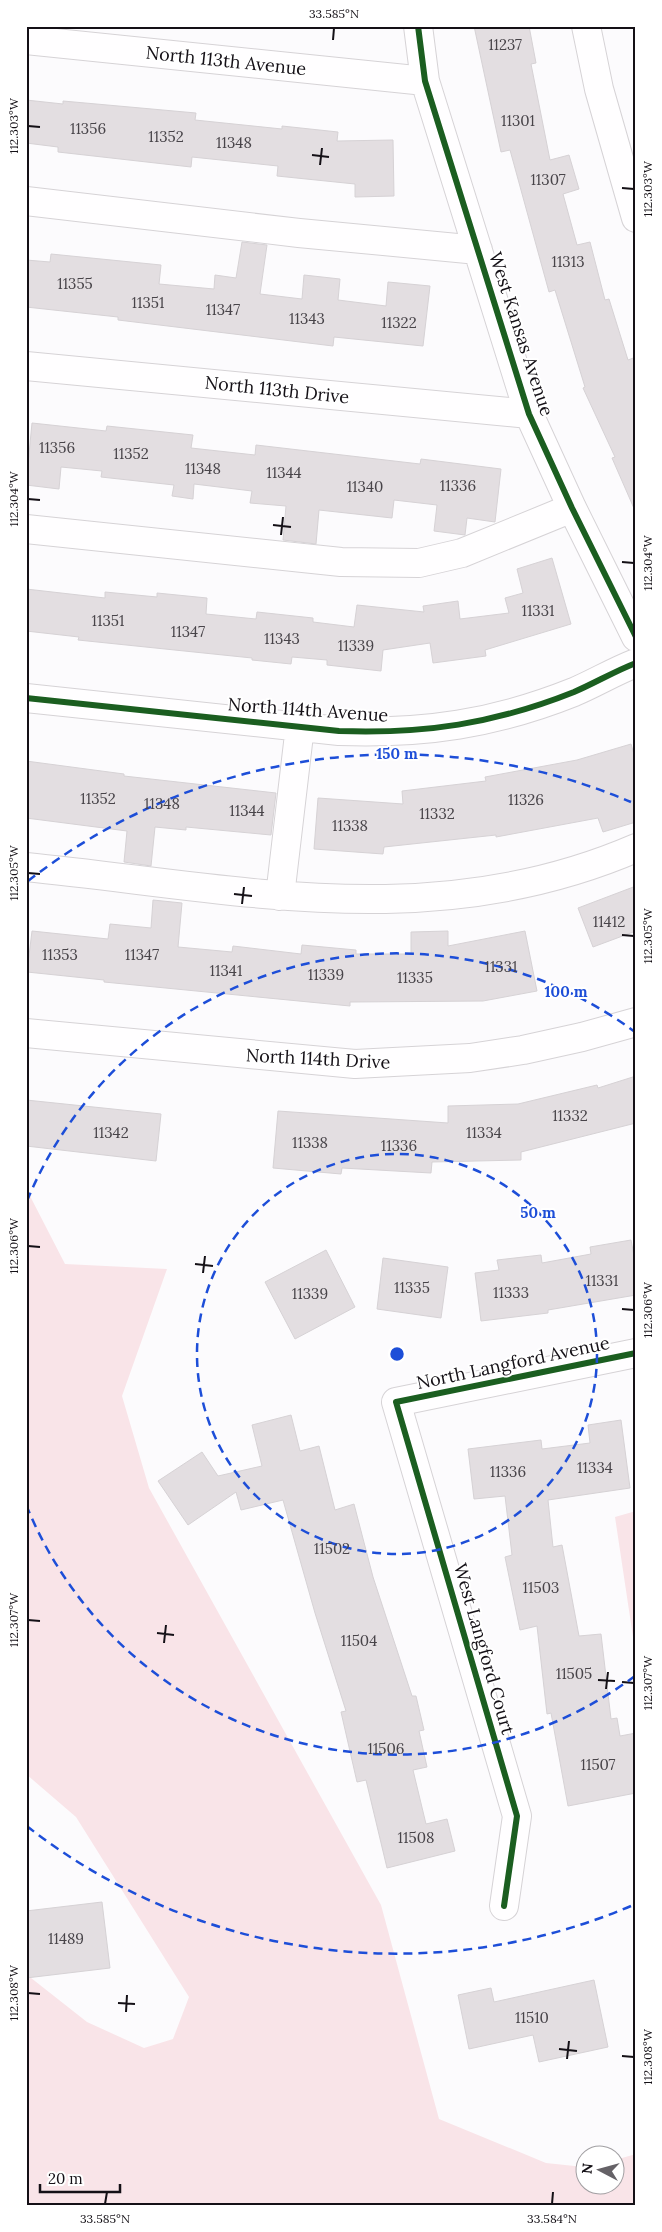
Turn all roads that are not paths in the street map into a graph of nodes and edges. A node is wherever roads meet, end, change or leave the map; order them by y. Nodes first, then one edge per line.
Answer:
1 (418, 26) edge
2 (586, 26) edge
3 (26, 40) edge
4 (425, 81) junction
5 (26, 201) edge
6 (636, 218) edge
7 (478, 250) junction
8 (26, 366) edge
9 (529, 414) junction
10 (572, 508) junction
11 (26, 529) edge
12 (636, 637) edge
13 (636, 662) edge
14 (26, 698) edge
15 (300, 726) junction
16 (636, 848) edge
17 (26, 867) edge
18 (280, 896) junction
19 (636, 1022) edge
20 (26, 1033) edge
21 (636, 1353) edge
22 (396, 1402) joint
23 (504, 1906) dead end

1 - 4 street, West Kansas Avenue
2 - 6 street
3 - 4 street, North 113th Avenue
4 - 7 street, West Kansas Avenue
5 - 7 street
7 - 9 street, West Kansas Avenue
8 - 9 street, North 113th Drive
9 - 10 street, West Kansas Avenue
10 - 11 street
10 - 12 street, West Kansas Avenue
13 - 15 street, North 114th Avenue
14 - 15 street, North 114th Avenue
15 - 18 street
16 - 18 street
17 - 18 street
19 - 20 street, North 114th Drive
21 - 22 street, North Langford Avenue
22 - 23 street, West Langford Court

